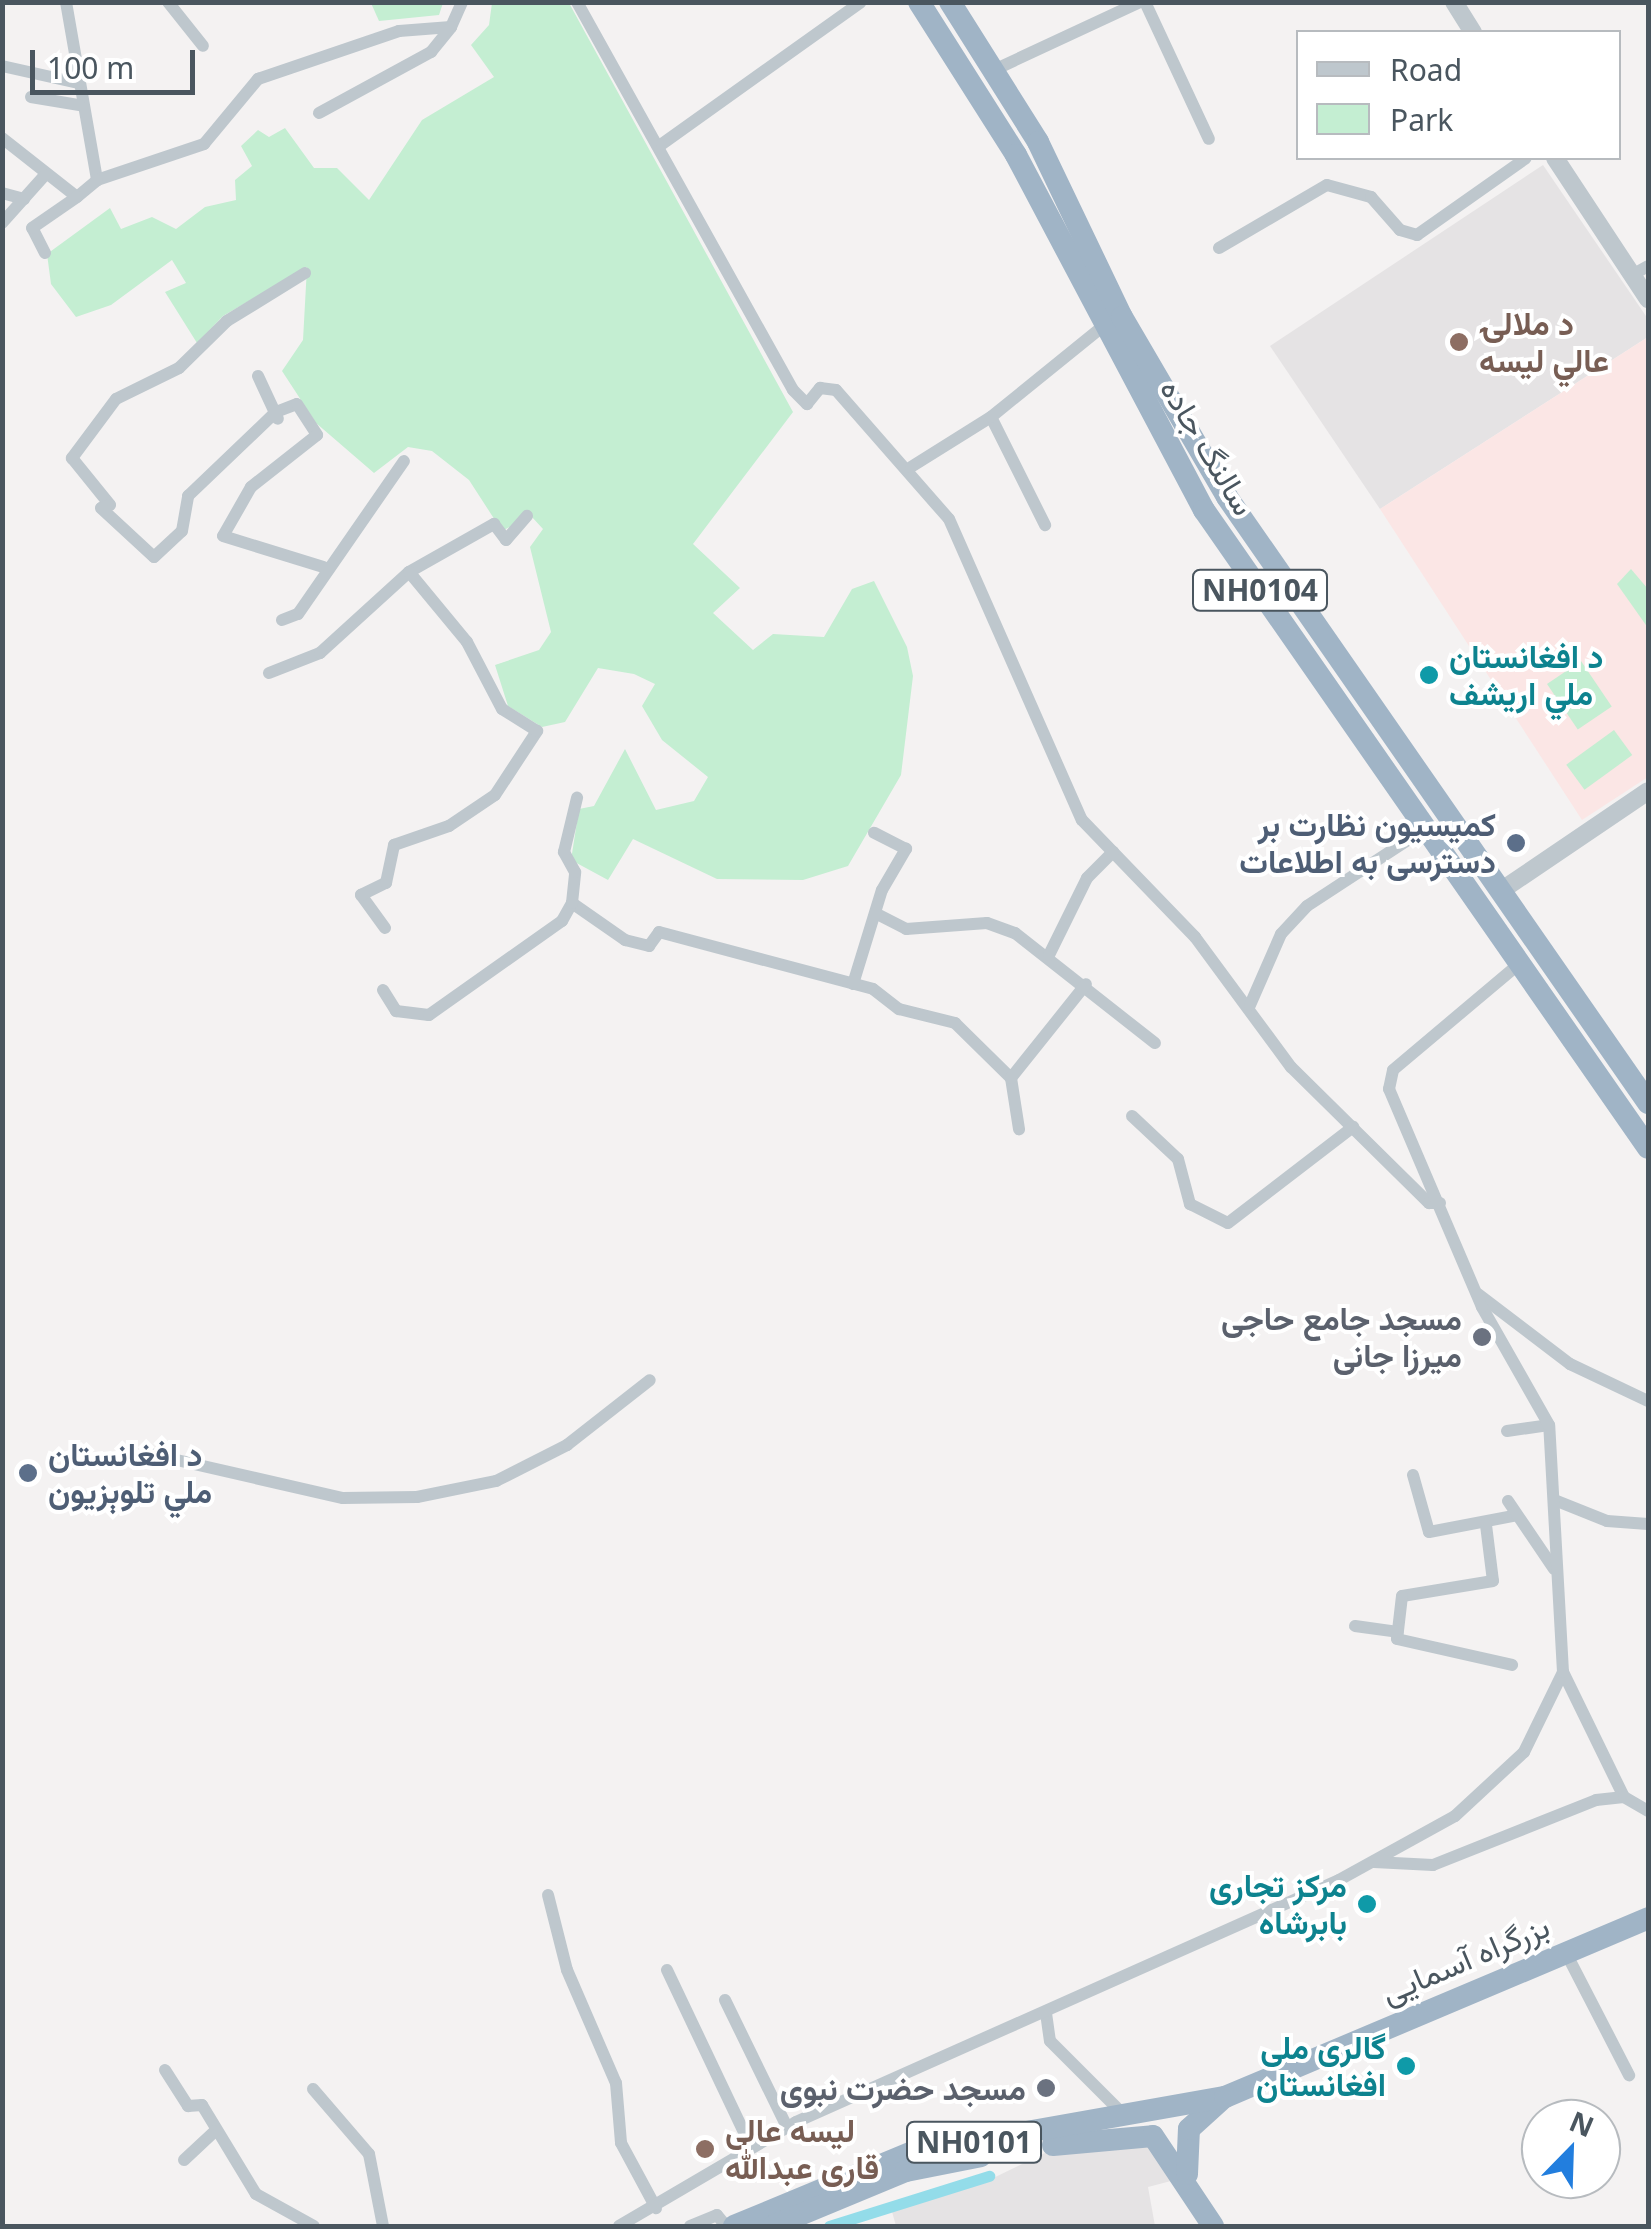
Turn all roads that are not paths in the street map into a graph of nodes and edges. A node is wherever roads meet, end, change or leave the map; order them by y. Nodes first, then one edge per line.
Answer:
1 (66, 2) edge
2 (168, 2) edge
3 (462, 2) edge
4 (578, 2) edge
5 (861, 2) edge
6 (919, 2) edge
7 (950, 2) edge
8 (1143, 2) edge
9 (1454, 2) edge
10 (450, 27) junction
11 (1472, 30) edge
12 (202, 46) dead end
13 (2, 66) edge
14 (994, 70) junction
15 (78, 83) junction
16 (31, 97) dead end
17 (78, 106) junction
18 (319, 112) dead end
19 (2, 138) edge
20 (1209, 139) dead end
21 (662, 144) junction
22 (1523, 160) edge
23 (1558, 160) edge
24 (45, 175) junction
25 (97, 180) junction
26 (2, 193) edge
27 (76, 197) junction
28 (24, 199) junction
29 (2, 223) edge
30 (1219, 248) dead end
31 (45, 253) dead end
32 (1640, 270) edge
33 (306, 273) dead end
34 (1648, 298) edge
35 (1102, 328) junction
36 (258, 376) dead end
37 (992, 417) junction
38 (278, 419) junction
39 (404, 461) dead end
40 (909, 466) junction
41 (526, 516) dead end
42 (1045, 525) dead end
43 (324, 567) junction
44 (409, 572) junction
45 (282, 620) dead end
46 (1333, 648) junction
47 (1311, 663) junction
48 (269, 673) dead end
49 (1648, 791) edge
50 (578, 798) dead end
51 (1426, 828) junction
52 (874, 833) dead end
53 (1114, 852) junction
54 (1502, 890) junction
55 (572, 903) junction
56 (877, 914) junction
57 (385, 928) dead end
58 (1049, 955) junction
59 (1520, 964) junction
60 (854, 984) junction
61 (1086, 984) junction
62 (383, 990) dead end
63 (1250, 1005) junction
64 (1156, 1042) dead end
65 (1011, 1078) junction
66 (1648, 1103) edge
67 (1132, 1116) dead end
68 (1353, 1127) junction
69 (1019, 1129) dead end
70 (1648, 1148) edge
71 (1440, 1203) junction
72 (1476, 1293) junction
73 (650, 1380) dead end
74 (1648, 1401) edge
75 (1549, 1425) junction
76 (1507, 1431) dead end
77 (146, 1453) dead end
78 (1413, 1475) dead end
79 (1508, 1501) dead end
80 (1558, 1501) junction
81 (1513, 1516) junction
82 (1486, 1524) junction
83 (1648, 1524) edge
84 (1554, 1568) junction
85 (1355, 1626) dead end
86 (1398, 1632) junction
87 (1512, 1665) dead end
88 (1564, 1672) junction
89 (1624, 1797) junction
90 (1648, 1811) edge
91 (1374, 1862) junction
92 (548, 1895) dead end
93 (1648, 1918) edge
94 (1565, 1952) junction
95 (667, 1970) dead end
96 (725, 2000) dead end
97 (1046, 2013) junction
98 (166, 2070) dead end
99 (1628, 2075) dead end
100 (313, 2089) dead end
101 (1225, 2097) junction
102 (1125, 2117) junction
103 (787, 2127) junction
104 (215, 2131) junction
105 (751, 2148) junction
106 (184, 2160) dead end
107 (1190, 2187) junction
108 (656, 2208) junction
109 (314, 2226) edge
110 (383, 2226) edge
111 (619, 2226) edge
112 (690, 2226) edge
113 (726, 2226) edge
114 (734, 2226) edge
115 (773, 2226) edge
116 (1213, 2226) edge

1 - 15 street
2 - 12 street
3 - 10 street
4 - 21 street
5 - 21 street
6 - 35 highway, سالنگ جاده / NH0104
7 - 14 highway, سالنگ جاده / NH0104
8 - 14 street
8 - 20 street
9 - 11 street
10 - 18 street
10 - 25 street
13 - 15 street
14 - 46 highway, سالنگ جاده / NH0104
15 - 17 street
16 - 17 street
17 - 25 street
19 - 24 street
21 - 40 street
22 - 30 street
23 - 32 street
24 - 27 street
24 - 28 street
25 - 27 street
26 - 28 street
27 - 31 street
28 - 29 street
32 - 34 street
33 - 38 street
35 - 37 street
35 - 47 highway, سالنگ جاده / NH0104
36 - 38 street
37 - 40 street
37 - 42 street
38 - 43 street
39 - 43 street
40 - 53 street
41 - 44 street
43 - 45 street
44 - 48 street
44 - 57 street
46 - 47 highway
46 - 54 highway, سالنگ جاده / NH0104
47 - 51 highway, سالنگ جاده / NH0104
49 - 54 street
50 - 55 street
51 - 59 highway, سالنگ جاده / NH0104
51 - 63 street
52 - 56 street
53 - 58 street
53 - 63 street
54 - 66 highway, سالنگ جاده / NH0104
55 - 60 street
55 - 62 street
56 - 58 street
56 - 60 street
58 - 61 street
59 - 70 highway, سالنگ جاده / NH0104
59 - 71 street
60 - 65 street
61 - 64 street
61 - 65 street
63 - 68 street
65 - 69 street
67 - 68 street
68 - 71 street
71 - 72 street
72 - 74 street
72 - 75 street
73 - 77 street
75 - 76 street
75 - 80 street
78 - 82 street
79 - 81 street
80 - 83 street
80 - 84 street
81 - 82 street
81 - 84 street
82 - 86 street
84 - 88 street
85 - 86 street
86 - 87 street
88 - 89 street
88 - 91 street
89 - 90 street
89 - 91 street
91 - 97 street
92 - 108 street
93 - 94 highway, بزرگراه آسمایی / NH0101
94 - 99 street
94 - 101 highway, بزرگراه آسمایی / NH0101
95 - 105 street
96 - 103 street
97 - 102 street
97 - 103 street
98 - 104 street
100 - 110 street
101 - 102 highway, بزرگراه آسمایی / NH0101
101 - 107 highway
102 - 114 highway, بزرگراه آسمایی / NH0101
103 - 105 street
104 - 106 street
104 - 109 street
105 - 108 street
107 - 115 highway, NH0101
107 - 116 highway, NH0101
108 - 111 street
112 - 113 street

